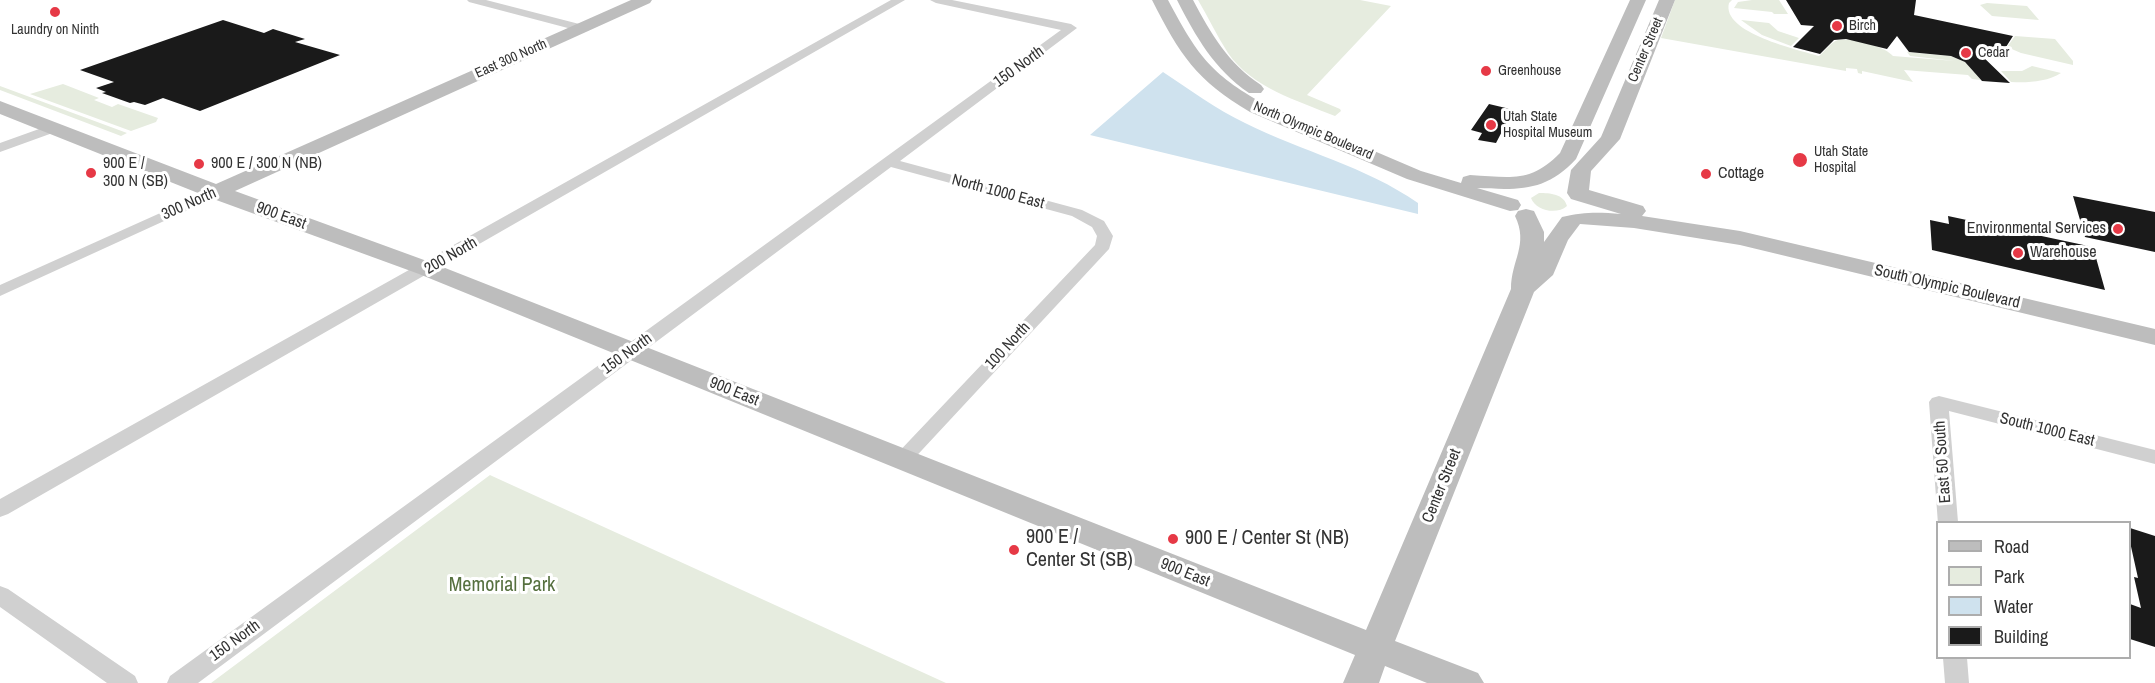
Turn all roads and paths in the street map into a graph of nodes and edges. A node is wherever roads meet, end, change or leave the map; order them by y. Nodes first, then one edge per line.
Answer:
1 (472, 0) edge
2 (644, 0) edge
3 (899, 0) edge
4 (936, 0) edge
5 (1160, 0) edge
6 (1185, 0) edge
7 (1638, 0) edge
8 (1667, 0) edge
9 (582, 28) junction
10 (1621, 39) junction
11 (1650, 44) junction
12 (0, 107) edge
13 (1589, 110) junction
14 (1619, 116) junction
15 (379, 119) joint
16 (53, 128) junction
17 (0, 148) edge
18 (889, 162) junction
19 (1523, 183) junction
20 (216, 192) junction
21 (1579, 194) junction
22 (1518, 210) junction
23 (1576, 220) junction
24 (1103, 230) joint
25 (1740, 238) junction
26 (428, 269) junction
27 (1523, 289) junction
28 (0, 291) edge
29 (2155, 336) edge
30 (632, 351) junction
31 (1939, 402) joint
32 (2155, 457) edge
33 (902, 459) junction
34 (0, 509) edge
35 (1947, 521) edge
36 (0, 595) edge
37 (1376, 649) junction
38 (1955, 659) edge
39 (126, 683) edge
40 (179, 683) edge
41 (1361, 683) edge
42 (1466, 683) edge
43 (1957, 683) edge

1 - 9 street
2 - 9 street, East 300 North
3 - 26 street, 200 North
4 - 18 street, 150 North
5 - 22 street, North Olympic Boulevard
6 - 19 street, North Olympic Boulevard
7 - 10 street, Center Street
8 - 11 street, Center Street
9 - 15 street, East 300 North
10 - 11 street
10 - 13 street, Center Street
11 - 14 street, Center Street
12 - 16 street, 900 East
13 - 14 street
13 - 19 street, Center Street
14 - 21 street, Center Street
15 - 20 street, 300 North
16 - 17 street
16 - 20 street, 900 East
18 - 24 street, North 1000 East
18 - 30 street, 150 North
19 - 21 street, North Olympic Boulevard
19 - 22 street
20 - 26 street, 900 East
20 - 28 street, 300 North
21 - 23 street
21 - 25 street, South Olympic Boulevard
22 - 23 street, North Olympic Boulevard
22 - 27 street, Center Street
23 - 25 street, South Olympic Boulevard
23 - 27 street, Center Street
24 - 33 street, 100 North
25 - 29 street, South Olympic Boulevard
26 - 30 street, 900 East
26 - 34 street, 200 North
27 - 37 street, Center Street
30 - 33 street, 900 East
30 - 40 street, 150 North
31 - 32 street, South 1000 East
31 - 35 street, East 50 South
33 - 37 street, 900 East
36 - 39 street
37 - 41 street, Center Street
37 - 42 street, 900 East
38 - 43 street

